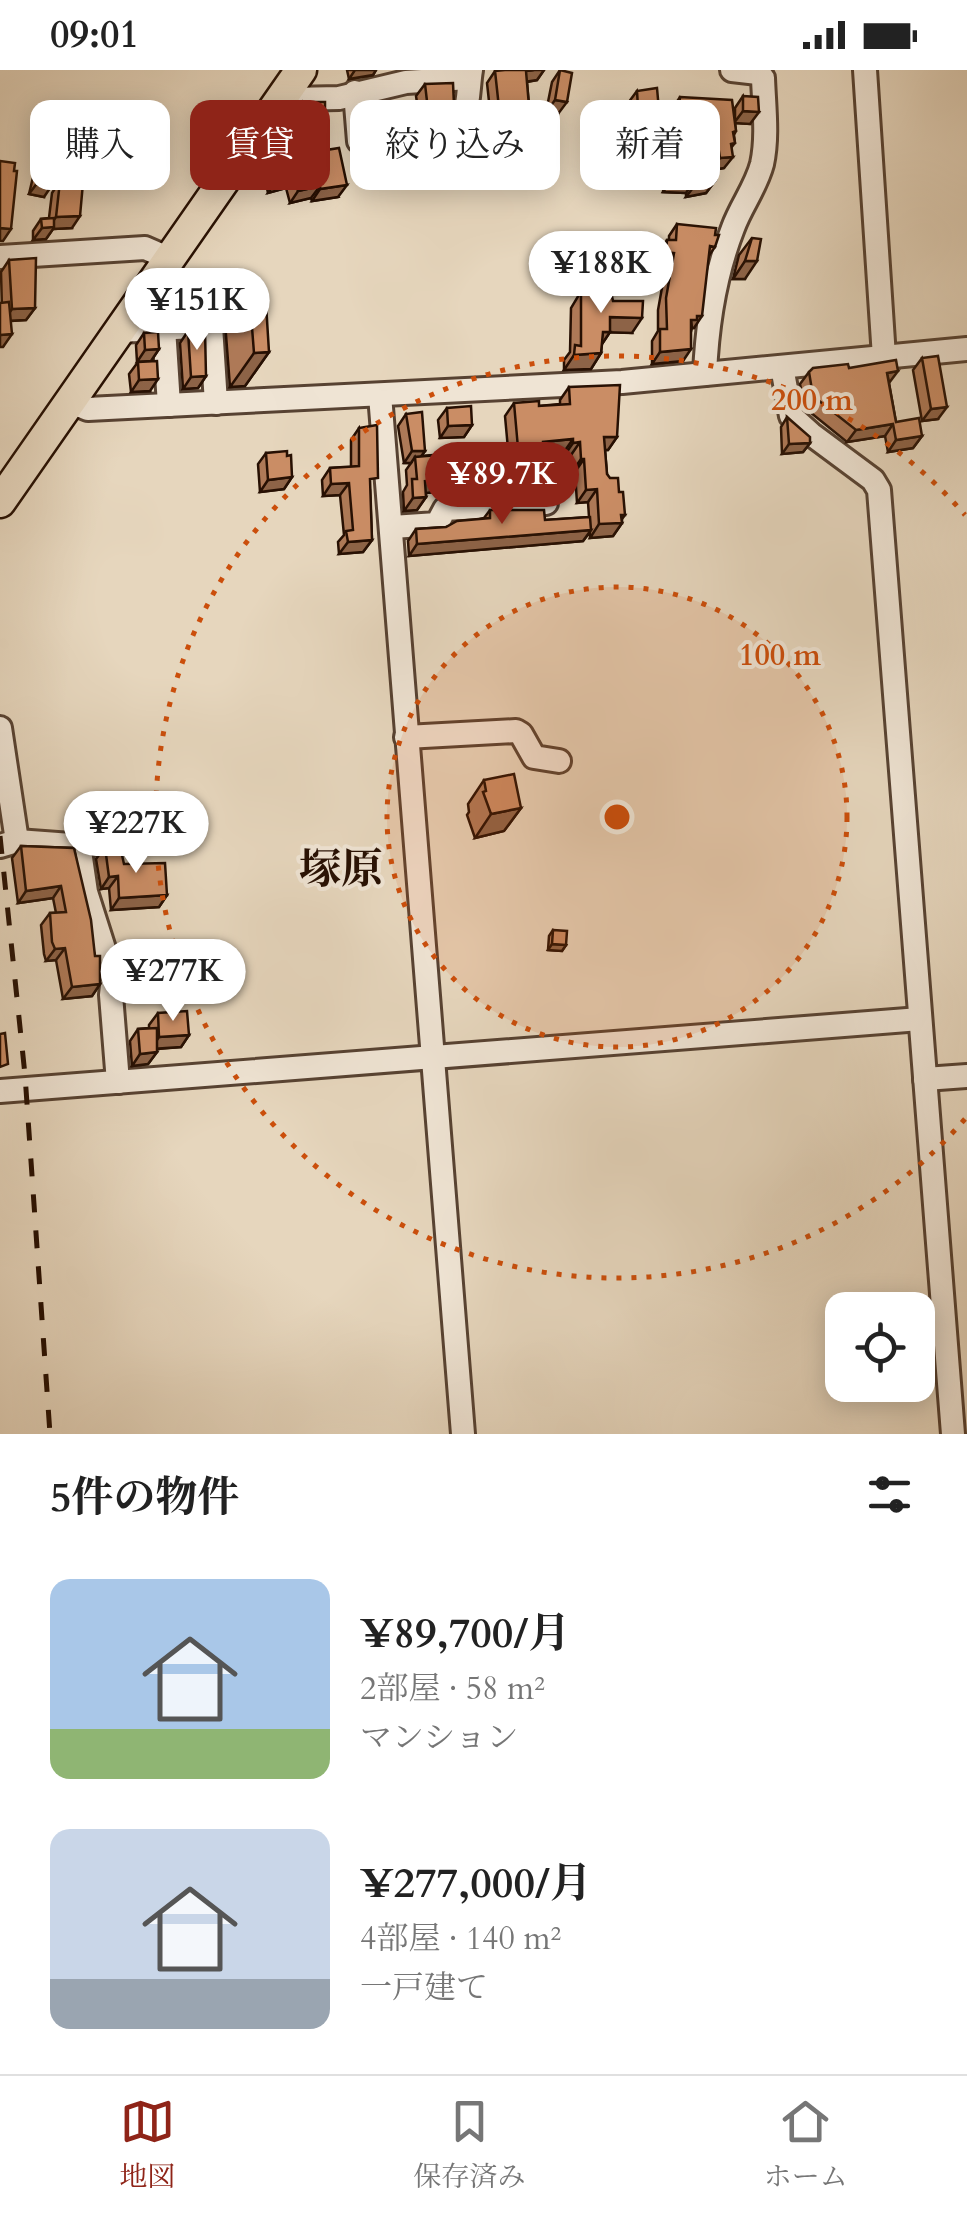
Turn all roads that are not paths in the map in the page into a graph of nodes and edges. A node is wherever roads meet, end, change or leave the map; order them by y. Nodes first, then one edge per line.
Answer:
1 (732, 70) edge
2 (866, 70) edge
3 (470, 74) edge
4 (293, 82) edge
5 (355, 92) junction
6 (0, 257) edge
7 (168, 258) junction
8 (164, 328) junction
9 (120, 331) junction
10 (967, 349) edge
11 (884, 357) junction
12 (782, 367) junction
13 (706, 374) junction
14 (380, 395) junction
15 (72, 402) junction
16 (216, 403) junction
17 (169, 405) junction
18 (0, 502) edge
19 (546, 504) dead end
20 (392, 527) junction
21 (0, 728) edge
22 (406, 737) junction
23 (559, 762) dead end
24 (168, 838) dead end
25 (8, 844) edge
26 (79, 844) junction
27 (920, 1019) junction
28 (432, 1057) junction
29 (967, 1076) edge
30 (925, 1079) junction
31 (118, 1082) junction
32 (0, 1092) edge
33 (462, 1434) edge
34 (953, 1434) edge

1 - 13 street
2 - 11 street
3 - 5 street
3 - 5 street
4 - 5 street
4 - 7 main road
6 - 7 street
7 - 9 main road
8 - 9 street
8 - 16 street
8 - 17 street
9 - 15 main road
10 - 11 street
11 - 12 street
12 - 13 street
12 - 27 street
13 - 14 street
14 - 16 street
14 - 20 street
15 - 17 street
15 - 18 main road
16 - 17 street
19 - 20 street
20 - 22 street
21 - 25 street
22 - 23 street
22 - 28 street
24 - 26 street
25 - 26 street
26 - 31 street
27 - 28 street
27 - 30 street
28 - 31 street
28 - 33 street
29 - 30 street
30 - 34 street
31 - 32 street

